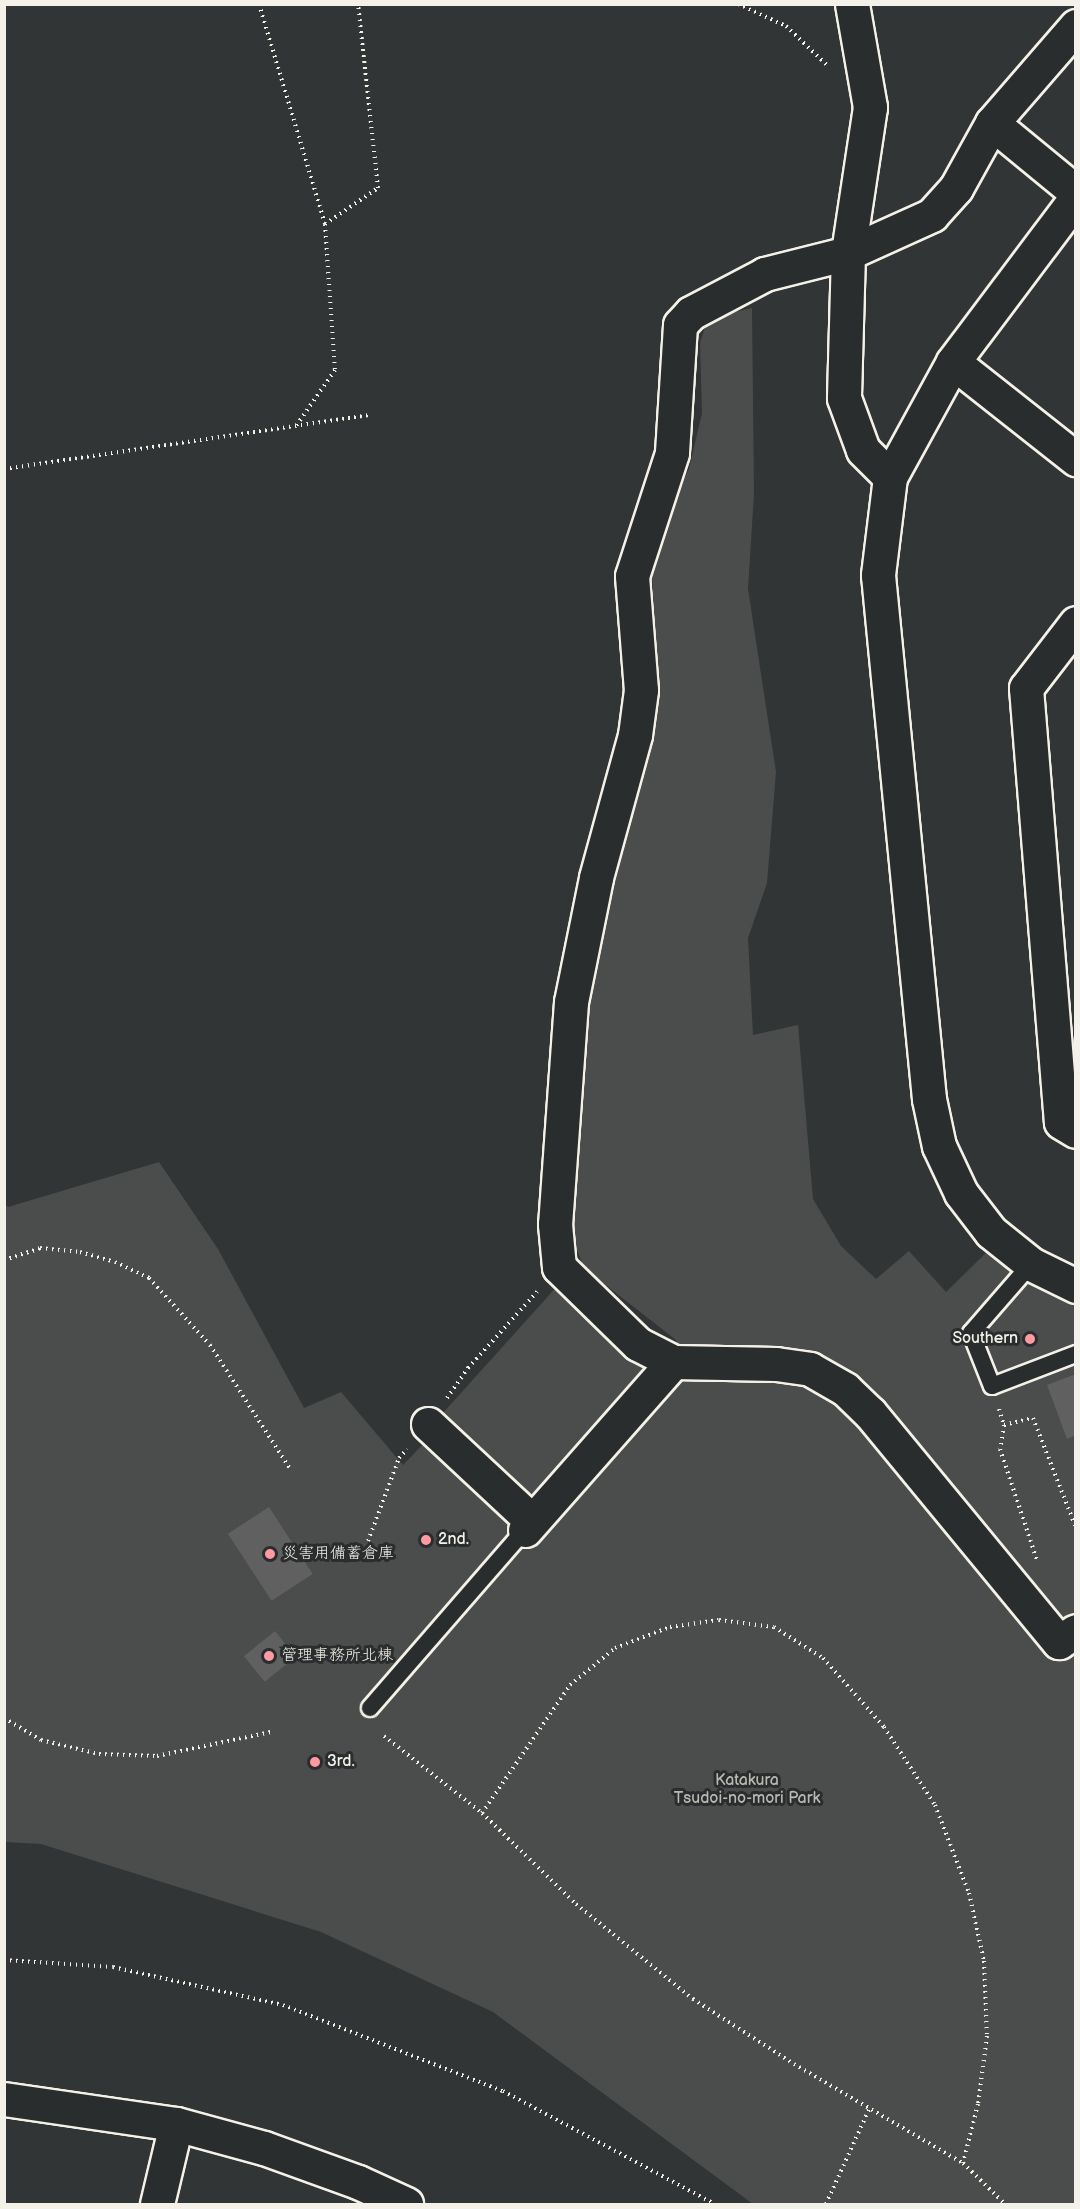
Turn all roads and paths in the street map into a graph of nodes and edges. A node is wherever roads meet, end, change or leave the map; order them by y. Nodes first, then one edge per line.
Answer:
1 (259, 4) edge
2 (357, 4) edge
3 (738, 4) edge
4 (852, 4) edge
5 (1076, 26) edge
6 (870, 107) junction
7 (992, 123) junction
8 (1076, 192) edge
9 (1076, 198) edge
10 (325, 224) junction
11 (848, 252) junction
12 (953, 362) junction
13 (369, 415) dead end
14 (296, 426) junction
15 (1076, 459) edge
16 (4, 469) edge
17 (890, 477) junction
18 (1076, 623) edge
19 (1076, 1131) edge
20 (4, 1260) edge
21 (1031, 1264) junction
22 (559, 1267) junction
23 (1076, 1286) edge
24 (1076, 1354) edge
25 (673, 1362) junction
26 (992, 1386) junction
27 (428, 1424) junction
28 (1004, 1425) junction
29 (291, 1470) dead end
30 (529, 1525) junction
31 (1076, 1528) edge
32 (368, 1541) dead end
33 (1034, 1550) dead end
34 (1076, 1631) edge
35 (370, 1708) dead end
36 (4, 1718) edge
37 (271, 1732) dead end
38 (384, 1736) dead end
39 (482, 1813) junction
40 (4, 1960) edge
41 (4, 2099) edge
42 (870, 2107) junction
43 (176, 2124) junction
44 (963, 2163) junction
45 (157, 2205) edge
46 (406, 2205) edge
47 (715, 2205) edge
48 (826, 2205) edge
49 (1005, 2205) edge

1 - 10 path
2 - 10 path
3 - 6 path
4 - 6 street
5 - 7 street
6 - 11 street
7 - 8 street
7 - 11 street
9 - 12 street
10 - 14 path
11 - 17 street
11 - 22 street
12 - 15 street
12 - 17 street
13 - 14 path
14 - 16 path
17 - 21 street
18 - 19 street
20 - 29 path
21 - 23 street
21 - 26 lane
22 - 25 street
22 - 27 path
24 - 26 lane
25 - 30 street
25 - 34 street
26 - 28 path
27 - 30 street
27 - 32 path
28 - 31 path
28 - 33 path
30 - 35 lane
36 - 37 path
38 - 39 path
39 - 42 path
39 - 44 path
40 - 47 path
41 - 43 street
42 - 44 path
42 - 48 path
43 - 45 street
43 - 46 street
44 - 49 path

